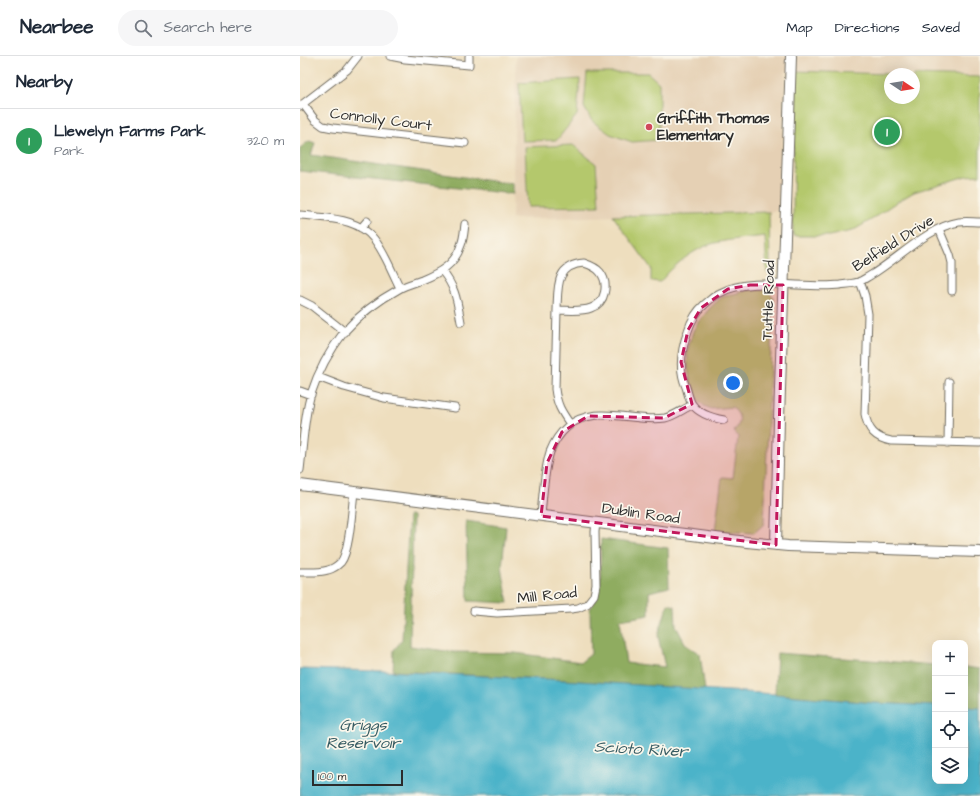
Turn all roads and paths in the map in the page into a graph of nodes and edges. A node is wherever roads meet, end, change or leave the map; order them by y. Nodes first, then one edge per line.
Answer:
1 (358, 56) edge
2 (390, 56) edge
3 (469, 56) edge
4 (791, 56) edge
5 (301, 105) edge
6 (465, 143) dead end
7 (300, 215) edge
8 (367, 221) dead end
9 (980, 222) edge
10 (465, 224) dead end
11 (362, 228) junction
12 (939, 229) junction
13 (442, 271) junction
14 (860, 281) junction
15 (783, 285) junction
16 (400, 288) junction
17 (952, 291) dead end
18 (300, 300) edge
19 (557, 310) junction
20 (461, 322) dead end
21 (345, 332) junction
22 (318, 377) junction
23 (949, 382) dead end
24 (300, 391) edge
25 (311, 395) junction
26 (692, 405) junction
27 (455, 408) dead end
28 (724, 420) dead end
29 (570, 424) junction
30 (948, 442) junction
31 (980, 443) edge
32 (300, 470) edge
33 (300, 485) edge
34 (354, 492) junction
35 (541, 516) junction
36 (596, 522) junction
37 (776, 545) junction
38 (980, 552) edge
39 (300, 572) edge
40 (474, 611) dead end

1 - 5 street
2 - 3 street
4 - 15 main road, Tuttle Road
5 - 6 street, Connolly Court
7 - 11 street
8 - 11 street
9 - 12 street, Belfield Drive
10 - 13 street
11 - 16 street
12 - 14 street, Belfield Drive
12 - 17 street
13 - 16 street
13 - 20 street
14 - 15 street, Belfield Drive
14 - 30 street
15 - 26 street, Belfield Drive
15 - 37 main road, Tuttle Road
16 - 21 street
18 - 21 street
19 - 19 street
19 - 29 street
21 - 22 street
22 - 25 street
22 - 27 street
23 - 30 street
24 - 25 street
25 - 32 street
26 - 28 street
26 - 29 street
29 - 35 street
30 - 31 street
33 - 34 main road, Dublin Road
34 - 35 main road, Dublin Road
34 - 39 street
35 - 36 main road, Dublin Road
36 - 37 main road, Dublin Road
36 - 40 street, Mill Road
37 - 38 main road, Dublin Road

